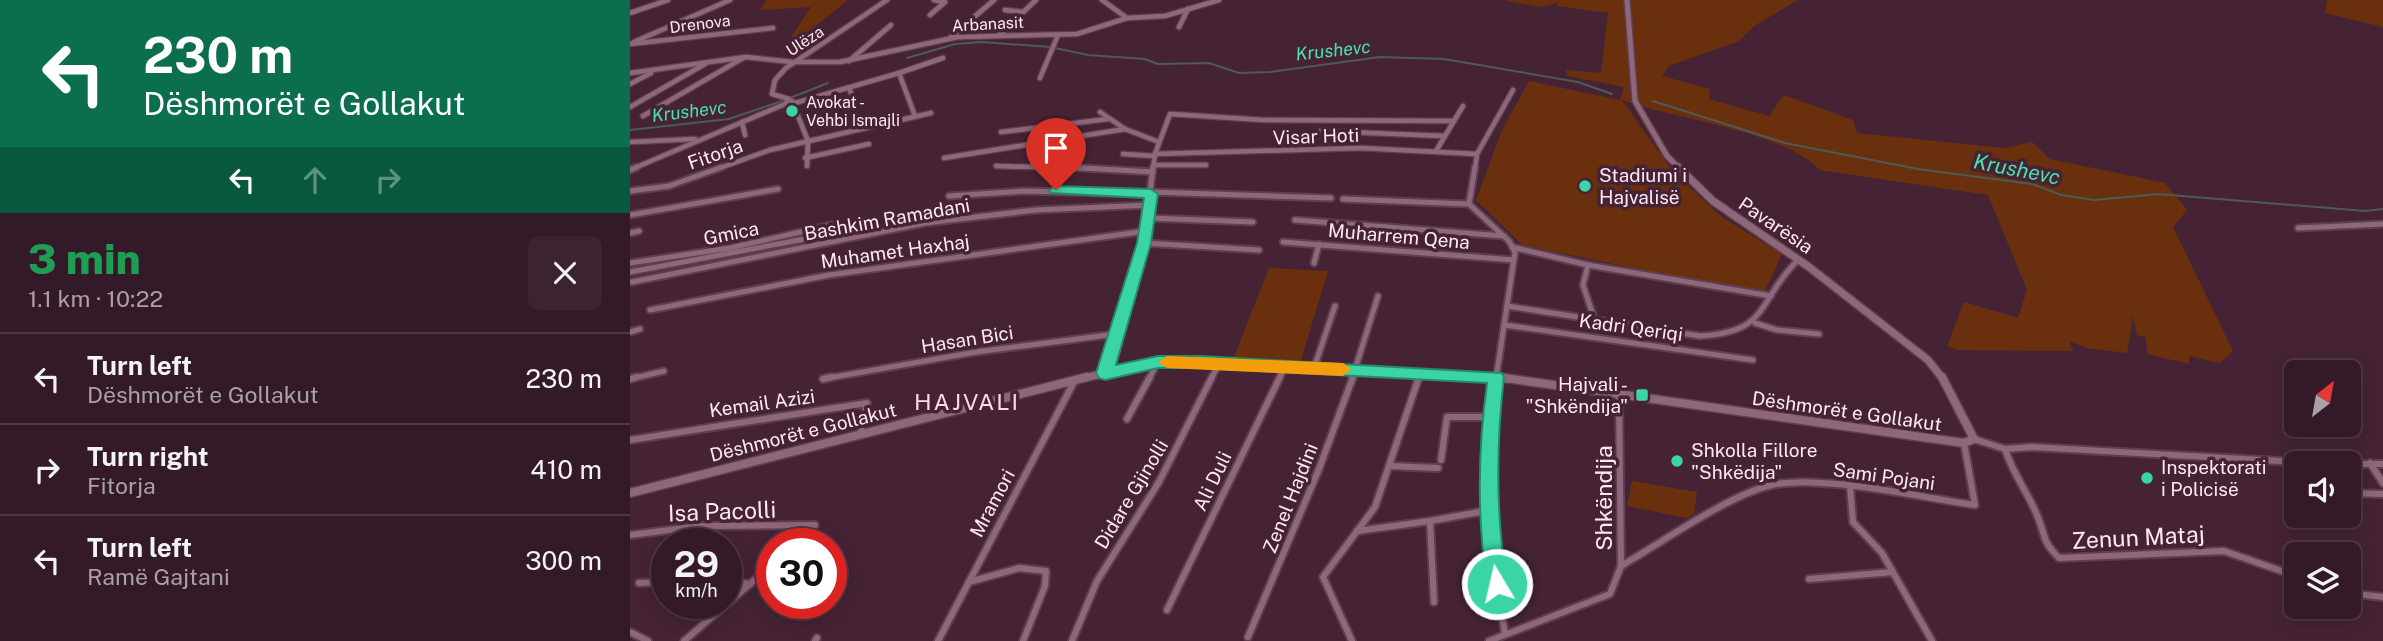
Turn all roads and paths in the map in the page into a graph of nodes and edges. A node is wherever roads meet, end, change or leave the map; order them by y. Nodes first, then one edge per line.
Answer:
1 (668, 0) edge
2 (730, 0) edge
3 (887, 0) edge
4 (934, 0) edge
5 (994, 0) edge
6 (1035, 0) edge
7 (1102, 0) edge
8 (1219, 0) edge
9 (1627, 0) edge
10 (1188, 9) junction
11 (1004, 10) dead end
12 (1023, 12) junction
13 (630, 13) edge
14 (930, 15) dead end
15 (1127, 18) junction
16 (891, 25) dead end
17 (1180, 27) dead end
18 (773, 28) dead end
19 (1058, 34) junction
20 (999, 35) junction
21 (950, 38) junction
22 (630, 43) edge
23 (746, 57) junction
24 (943, 58) dead end
25 (849, 61) junction
26 (707, 62) junction
27 (797, 62) junction
28 (657, 70) junction
29 (899, 72) junction
30 (630, 73) edge
31 (1040, 78) dead end
32 (630, 84) edge
33 (849, 88) junction
34 (1513, 90) dead end
35 (790, 100) junction
36 (856, 105) dead end
37 (1463, 106) dead end
38 (630, 107) edge
39 (1100, 112) dead end
40 (931, 113) dead end
41 (643, 116) dead end
42 (915, 116) junction
43 (1108, 119) junction
44 (1454, 121) junction
45 (742, 122) junction
46 (1125, 129) junction
47 (1321, 131) dead end
48 (1001, 132) dead end
49 (745, 135) dead end
50 (1445, 136) junction
51 (698, 139) junction
52 (808, 141) junction
53 (630, 142) edge
54 (1159, 142) junction
55 (869, 144) dead end
56 (1436, 151) junction
57 (1123, 154) dead end
58 (1477, 154) junction
59 (1155, 155) junction
60 (805, 158) junction
61 (944, 158) dead end
62 (1206, 165) dead end
63 (807, 166) dead end
64 (996, 166) dead end
65 (1154, 169) junction
66 (630, 170) edge
67 (778, 189) dead end
68 (630, 191) edge
69 (1151, 193) junction
70 (949, 196) dead end
71 (1331, 198) dead end
72 (1343, 199) dead end
73 (1469, 204) junction
74 (1150, 205) junction
75 (630, 215) edge
76 (1148, 218) junction
77 (1295, 220) dead end
78 (1253, 222) dead end
79 (836, 224) dead end
80 (2383, 224) edge
81 (2298, 228) dead end
82 (639, 231) dead end
83 (1146, 231) junction
84 (630, 233) edge
85 (1504, 236) junction
86 (810, 238) dead end
87 (1283, 242) dead end
88 (1144, 243) junction
89 (1319, 244) junction
90 (1512, 247) junction
91 (1259, 250) dead end
92 (1514, 260) junction
93 (1798, 260) junction
94 (630, 263) edge
95 (1314, 263) dead end
96 (1588, 265) junction
97 (630, 272) edge
98 (632, 282) dead end
99 (1378, 296) dead end
100 (1771, 296) junction
101 (1335, 306) dead end
102 (1507, 306) junction
103 (650, 310) dead end
104 (1594, 318) junction
105 (1755, 323) junction
106 (1504, 325) junction
107 (640, 330) dead end
108 (630, 332) edge
109 (1116, 334) junction
110 (1819, 334) dead end
111 (1753, 360) dead end
112 (1158, 362) junction
113 (1219, 363) junction
114 (1285, 366) junction
115 (1314, 368) junction
116 (1357, 370) junction
117 (664, 371) dead end
118 (1105, 373) junction
119 (1420, 373) junction
120 (1496, 377) junction
121 (630, 379) edge
122 (823, 379) dead end
123 (1075, 380) junction
124 (1619, 395) junction
125 (1492, 417) junction
126 (1127, 419) dead end
127 (860, 435) junction
128 (1974, 439) junction
129 (630, 440) edge
130 (1964, 443) junction
131 (2005, 449) junction
132 (1441, 460) dead end
133 (2284, 461) edge
134 (2361, 463) edge
135 (2371, 463) junction
136 (2383, 464) edge
137 (1390, 466) junction
138 (1438, 468) dead end
139 (2383, 483) edge
140 (1850, 486) junction
141 (630, 493) edge
142 (2361, 493) edge
143 (2383, 494) edge
144 (1490, 510) junction
145 (1430, 521) junction
146 (815, 525) dead end
147 (1356, 531) junction
148 (630, 535) edge
149 (1621, 566) junction
150 (1893, 572) junction
151 (2284, 572) edge
152 (756, 578) edge
153 (1809, 579) dead end
154 (969, 582) junction
155 (639, 583) dead end
156 (651, 583) edge
157 (742, 583) edge
158 (750, 584) junction
159 (2361, 594) edge
160 (2383, 597) edge
161 (1434, 602) dead end
162 (1167, 610) dead end
163 (630, 632) edge
164 (1505, 634) junction
165 (1248, 637) dead end
166 (648, 641) edge
167 (684, 641) edge
168 (938, 641) edge
169 (1023, 641) edge
170 (1072, 641) edge
171 (1352, 641) edge
172 (1489, 641) edge
173 (1931, 641) edge

1 - 13 street
2 - 22 street
3 - 27 street, Ulëza
4 - 14 street
5 - 21 street
6 - 12 street
7 - 15 street
8 - 10 street, Arbanasit
9 - 93 street, Pavarësia
10 - 15 street, Arbanasit
10 - 17 street
11 - 12 street
12 - 20 street
15 - 19 street, Arbanasit
16 - 25 street
18 - 22 street, Drenova
19 - 20 street, Arbanasit
19 - 31 street
20 - 21 street, Arbanasit
21 - 25 street, Arbanasit
23 - 26 street, Arbanasit
23 - 27 street, Arbanasit
23 - 41 street
24 - 29 street
25 - 27 street, Arbanasit
26 - 28 street, Arbanasit
26 - 38 street
27 - 35 street, Ulëza
28 - 30 street, Arbanasit
28 - 32 street
29 - 33 street
29 - 42 street
33 - 35 street
33 - 36 street
34 - 58 street
35 - 45 street
35 - 52 street
37 - 44 street
39 - 43 street
40 - 42 street, Fitorja
42 - 52 street, Fitorja
43 - 46 street
43 - 48 street
44 - 50 street
44 - 54 street
45 - 49 street
45 - 51 street
46 - 54 street
46 - 61 street
47 - 50 street
50 - 56 street
51 - 53 street
51 - 66 street
52 - 60 street
52 - 68 street, Fitorja
54 - 59 street
55 - 60 street
56 - 58 street, Visar Hoti
56 - 59 street, Visar Hoti
57 - 59 street
58 - 73 street
59 - 65 street
60 - 63 street
62 - 65 street
64 - 65 street
65 - 69 street
67 - 75 street
69 - 70 street
69 - 71 street
69 - 74 street
72 - 73 street
73 - 85 street
74 - 76 street
74 - 98 street, Bashkim Ramadani
76 - 78 street
76 - 83 street
77 - 85 street
79 - 94 street, Gmica
80 - 81 street
82 - 84 street
83 - 88 street
83 - 103 street, Muhamet Haxhaj
85 - 90 street
86 - 97 street
87 - 89 street, Muharrem Qena
88 - 91 street
88 - 109 street
89 - 92 street, Muharrem Qena
89 - 95 street
90 - 92 street
90 - 96 street
92 - 102 street
93 - 100 street
93 - 128 street, Pavarësia
96 - 100 street
96 - 104 street
99 - 116 street
100 - 105 street
101 - 115 street
102 - 104 street
102 - 106 street
104 - 105 street
105 - 110 street
106 - 111 street, Kadri Qeriqi
106 - 120 street
107 - 108 street
109 - 118 street
109 - 122 street, Hasan Bici
112 - 113 street, Dëshmorët e Gollakut
112 - 118 street, Dëshmorët e Gollakut
112 - 126 street
113 - 114 street, Dëshmorët e Gollakut
113 - 170 street, Didare Gjinolli
114 - 115 street, Dëshmorët e Gollakut
114 - 162 street, Ali Duli
115 - 116 street, Dëshmorët e Gollakut
116 - 119 street, Dëshmorët e Gollakut
116 - 165 street, Zenel Hajdini
117 - 121 street
118 - 123 street, Dëshmorët e Gollakut
119 - 120 street, Dëshmorët e Gollakut
119 - 137 street
120 - 124 street, Dëshmorët e Gollakut
120 - 125 street
123 - 127 street, Dëshmorët e Gollakut
123 - 154 street, Mramori
124 - 130 street, Dëshmorët e Gollakut
124 - 149 street, Shkëndija
125 - 132 street
125 - 144 street
127 - 129 street, Kemail Azizi
127 - 141 street, Dëshmorët e Gollakut
128 - 130 street, Dëshmorët e Gollakut
128 - 131 street
130 - 140 street, Sami Pojani
131 - 133 street
131 - 151 street, Zenun Mataj
134 - 135 street
135 - 136 street
135 - 139 street
137 - 138 street
137 - 147 street
140 - 149 street, Sami Pojani
140 - 150 street
142 - 143 street
144 - 145 street
144 - 164 street
145 - 147 street
145 - 161 street
146 - 148 street, Isa Pacolli
147 - 171 street
149 - 164 street, Shkëndija
150 - 153 street
150 - 173 street
152 - 158 street
154 - 168 street, Mramori
154 - 169 street
155 - 156 street
157 - 158 street
158 - 167 street
159 - 160 street
163 - 166 street
164 - 172 street, Shkëndija

